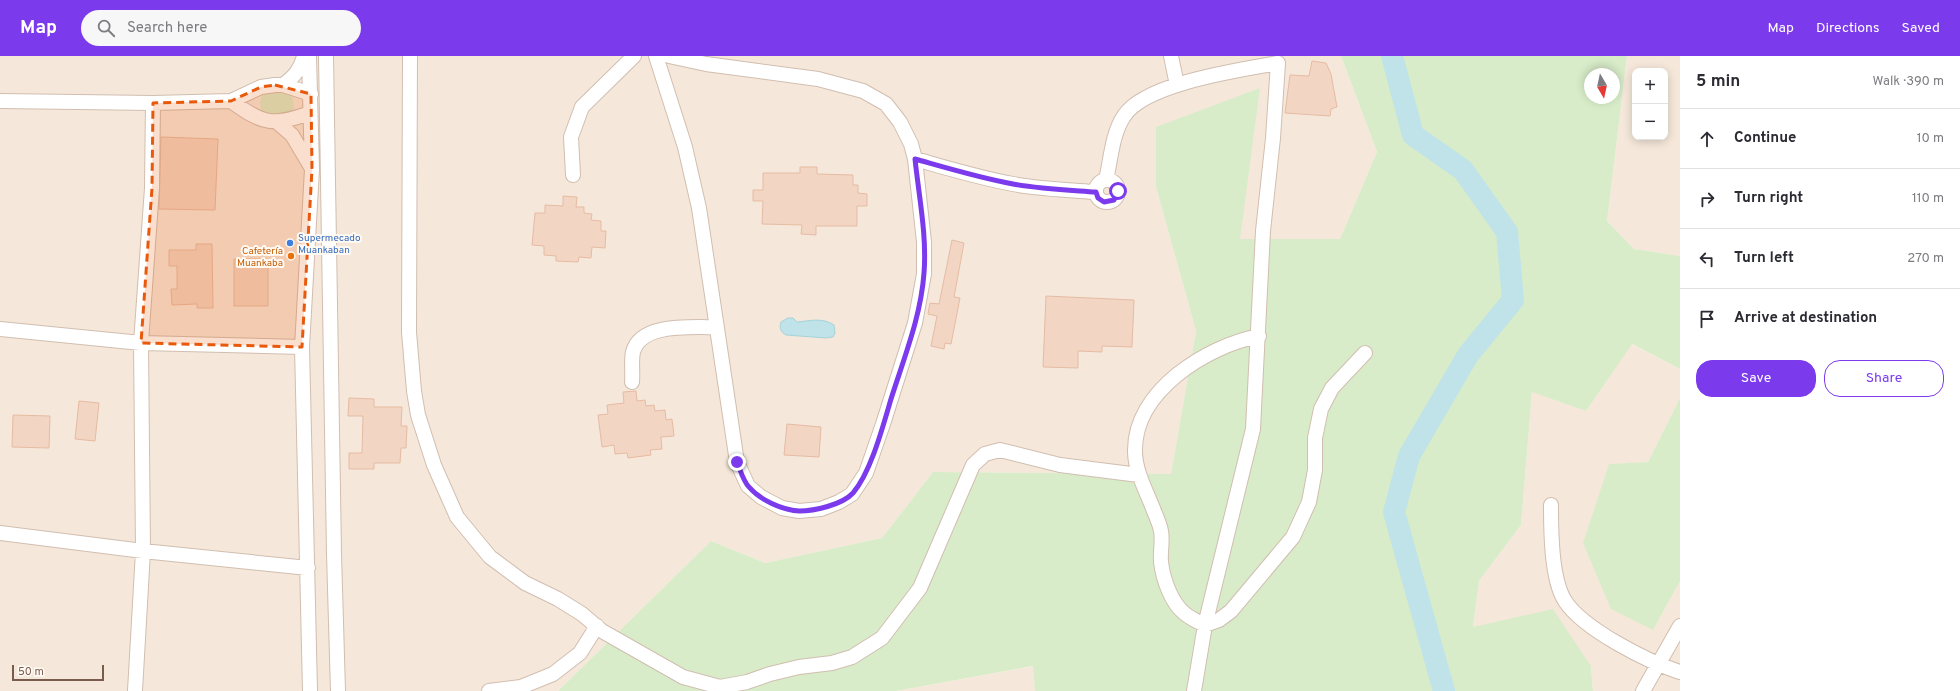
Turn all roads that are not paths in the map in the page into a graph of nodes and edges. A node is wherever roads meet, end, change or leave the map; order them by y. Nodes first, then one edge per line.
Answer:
1 (304, 56) edge
2 (309, 56) edge
3 (326, 56) edge
4 (410, 56) edge
5 (634, 56) edge
6 (656, 56) edge
7 (669, 56) edge
8 (1171, 56) edge
9 (1278, 59) edge
10 (283, 85) junction
11 (1177, 85) junction
12 (311, 94) junction
13 (0, 101) edge
14 (231, 101) junction
15 (153, 103) junction
16 (310, 112) junction
17 (278, 123) junction
18 (915, 159) junction
19 (312, 169) junction
20 (573, 175) dead end
21 (1106, 180) junction
22 (1096, 192) junction
23 (716, 327) junction
24 (0, 329) edge
25 (1259, 336) junction
26 (141, 343) junction
27 (302, 347) junction
28 (1365, 354) dead end
29 (632, 382) dead end
30 (1140, 475) junction
31 (1551, 505) dead end
32 (0, 533) edge
33 (143, 551) junction
34 (308, 568) junction
35 (1205, 625) junction
36 (597, 626) junction
37 (1680, 626) edge
38 (1658, 666) junction
39 (1680, 672) edge
40 (521, 689) edge
41 (136, 691) edge
42 (310, 691) edge
43 (338, 691) edge
44 (489, 691) edge
45 (1194, 691) edge
46 (1643, 691) edge

1 - 10 street
2 - 12 street
3 - 43 street
4 - 36 street
5 - 20 street
6 - 23 street
7 - 18 street
8 - 11 street
9 - 11 street
9 - 25 street
10 - 12 street
10 - 14 street
11 - 21 street
12 - 16 street
13 - 15 street
14 - 15 street
14 - 17 street
15 - 26 street
16 - 17 street
16 - 19 street
17 - 19 street
18 - 22 street
18 - 23 street
19 - 27 street
21 - 22 street
21 - 22 street
23 - 29 street
24 - 26 street
25 - 30 street
25 - 35 street
26 - 27 street
26 - 33 street
27 - 34 street
28 - 35 street
30 - 35 street
30 - 36 street
31 - 38 street
32 - 33 street
33 - 34 street
33 - 41 street
34 - 42 street
35 - 45 street
36 - 40 street
37 - 38 street
38 - 39 street
38 - 46 street
40 - 44 street

